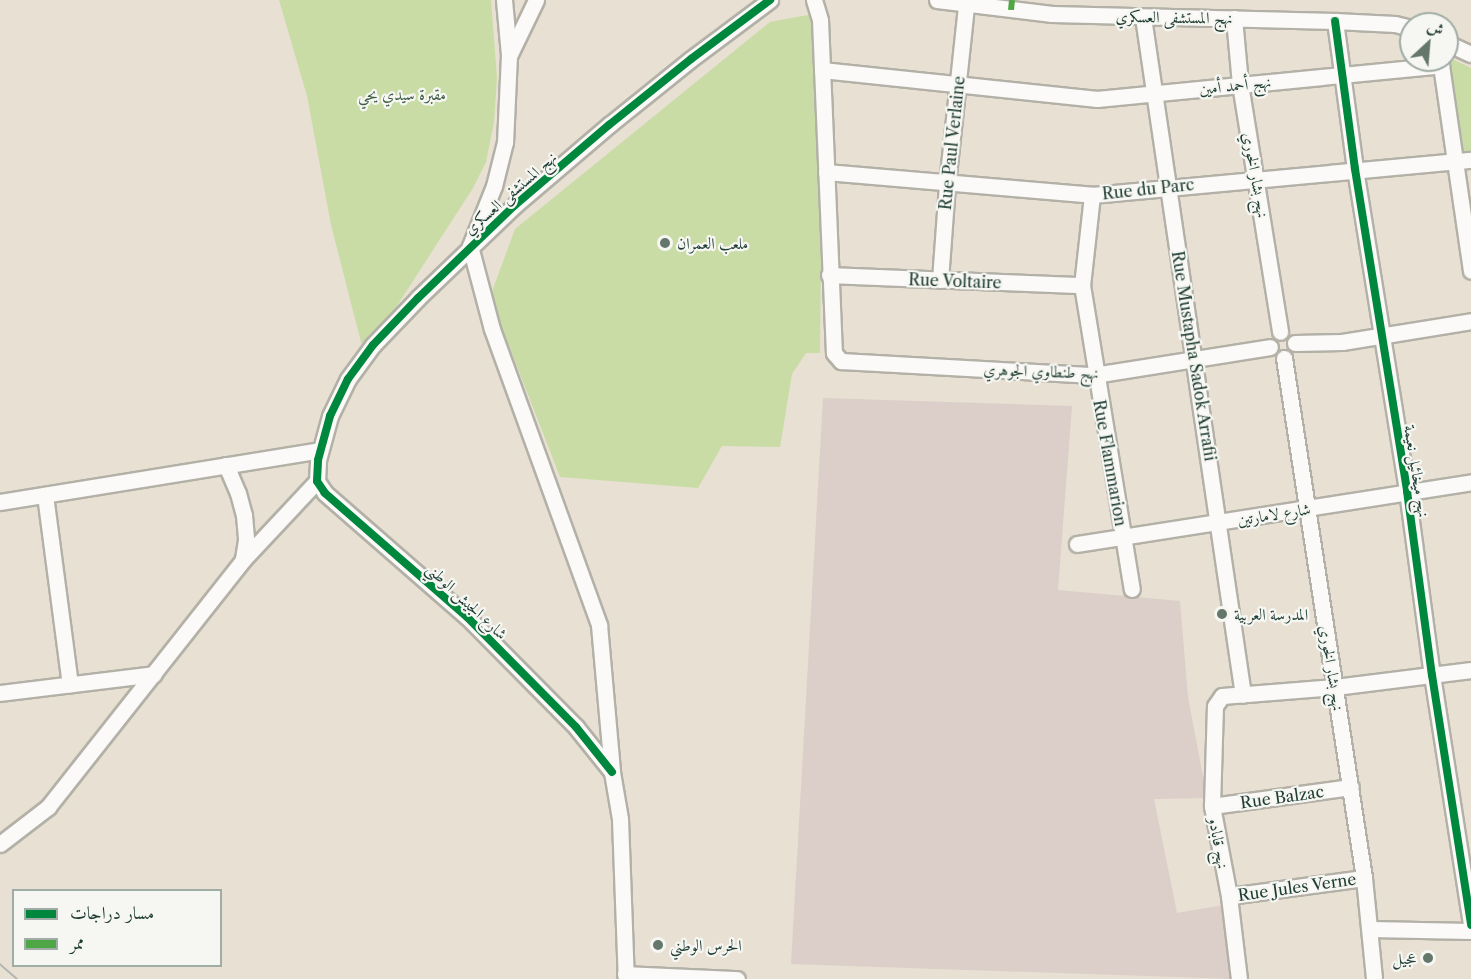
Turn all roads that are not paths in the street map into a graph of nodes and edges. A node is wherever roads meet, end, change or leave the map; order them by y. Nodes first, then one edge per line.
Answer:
1 (504, 0) edge
2 (536, 0) edge
3 (770, 0) edge
4 (814, 0) edge
5 (938, 0) edge
6 (966, 5) junction
7 (1053, 7) edge
8 (1143, 17) junction
9 (1234, 18) junction
10 (1335, 21) junction
11 (1399, 25) edge
12 (509, 56) junction
13 (822, 70) junction
14 (1343, 75) junction
15 (1240, 84) junction
16 (958, 85) junction
17 (1153, 93) junction
18 (1464, 161) edge
19 (1355, 169) junction
20 (826, 172) junction
21 (1256, 179) junction
22 (946, 184) junction
23 (1168, 187) junction
24 (1092, 195) junction
25 (470, 246) junction
26 (1471, 271) edge
27 (829, 275) junction
28 (940, 280) junction
29 (1082, 285) junction
30 (1471, 321) edge
31 (1280, 332) junction
32 (1381, 335) junction
33 (1295, 343) junction
34 (1270, 347) junction
35 (1194, 358) junction
36 (1284, 358) junction
37 (1094, 375) junction
38 (320, 450) junction
39 (225, 465) junction
40 (317, 481) junction
41 (1471, 482) edge
42 (1407, 491) junction
43 (45, 495) junction
44 (0, 502) edge
45 (1308, 508) junction
46 (1219, 523) junction
47 (1124, 537) junction
48 (1077, 543) dead end
49 (243, 560) junction
50 (1132, 589) dead end
51 (1471, 670) edge
52 (154, 674) junction
53 (1432, 675) junction
54 (70, 684) junction
55 (1335, 687) junction
56 (0, 693) edge
57 (1243, 695) junction
58 (612, 772) junction
59 (1351, 787) junction
60 (1212, 806) junction
61 (0, 844) edge
62 (1364, 878) junction
63 (1229, 896) junction
64 (1471, 925) edge
65 (1370, 929) junction
66 (1471, 931) edge
67 (626, 977) edge
68 (737, 979) edge
69 (1239, 979) edge
70 (1374, 979) edge

1 - 12 street
2 - 12 street
3 - 25 street, نهج المستشفى العسكري
4 - 13 street
5 - 6 street, نهج المستشفى العسكري
6 - 7 street, نهج المستشفى العسكري
6 - 16 street, Rue Paul Verlaine
7 - 8 street, نهج المستشفى العسكري
8 - 9 street, نهج المستشفى العسكري
8 - 17 street, Rue Mustapha Sadok Arrafii
9 - 10 street, نهج المستشفى العسكري
9 - 15 street, نهج بشار الخوري
10 - 11 street, نهج المستشفى العسكري
10 - 14 street, نهج ميخائيل نعيمة
12 - 25 street
13 - 16 street, نهج أحمد أمين
13 - 20 street
14 - 15 street, نهج أحمد أمين
14 - 18 street, نهج أحمد أمين
14 - 19 street, نهج ميخائيل نعيمة
15 - 17 street, نهج أحمد أمين
15 - 21 street, نهج بشار الخوري
16 - 17 street, نهج أحمد أمين
16 - 22 street, Rue Paul Verlaine
17 - 23 street, Rue Mustapha Sadok Arrafii
18 - 19 street, Rue du Parc
18 - 26 street, نهج أحمد أمين
19 - 21 street, Rue du Parc
19 - 32 street, نهج ميخائيل نعيمة
20 - 22 street, Rue du Parc
20 - 27 street
21 - 23 street, Rue du Parc
21 - 31 street, نهج بشار الخوري
22 - 24 street, Rue du Parc
22 - 28 street, Rue Paul Verlaine
23 - 24 street, Rue du Parc
23 - 35 street, Rue Mustapha Sadok Arrafii
24 - 29 street, Rue Flammarion
25 - 38 street, نهج المستشفى العسكري
25 - 58 street
27 - 28 street, Rue Voltaire
27 - 37 street, نهج طنطاوي الجوهري
28 - 29 street, Rue Voltaire
29 - 37 street, Rue Flammarion
30 - 32 street
31 - 33 street
31 - 34 street
32 - 33 street
32 - 42 street, نهج ميخائيل نعيمة
33 - 36 street
34 - 35 street, نهج طنطاوي الجوهري
34 - 36 street
35 - 37 street, نهج طنطاوي الجوهري
35 - 46 street, Rue Mustapha Sadok Arrafii
36 - 45 street, نهج بشار الخوري
37 - 47 street, Rue Flammarion
38 - 39 street
38 - 40 street
39 - 43 street
39 - 49 street
40 - 49 street
40 - 58 street, شارع الجيش الوطني
41 - 42 street, شارع لامارتين
42 - 45 street, شارع لامارتين
42 - 53 street, نهج ميخائيل نعيمة
43 - 44 street
43 - 54 street
45 - 46 street, شارع لامارتين
45 - 55 street, نهج بشار الخوري
46 - 47 street, شارع لامارتين
46 - 57 street, Rue Mustapha Sadok Arrafii
47 - 48 street, شارع لامارتين
47 - 50 street, Rue Flammarion
49 - 52 street
51 - 53 street
52 - 54 street
52 - 61 street
53 - 55 street
53 - 64 street, نهج ميخائيل نعيمة
54 - 56 street
55 - 57 street
55 - 59 street, نهج بشار الخوري
57 - 60 street, نهج قابادو
58 - 67 street, شارع الجيش الوطني
59 - 60 street, Rue Balzac
59 - 62 street, نهج بشار الخوري
60 - 63 street, نهج قابادو
62 - 63 street, Rue Jules Verne
62 - 65 street, نهج بشار الخوري
63 - 69 street, نهج قابادو
65 - 66 street
65 - 70 street, نهج بشار الخوري
67 - 68 street

